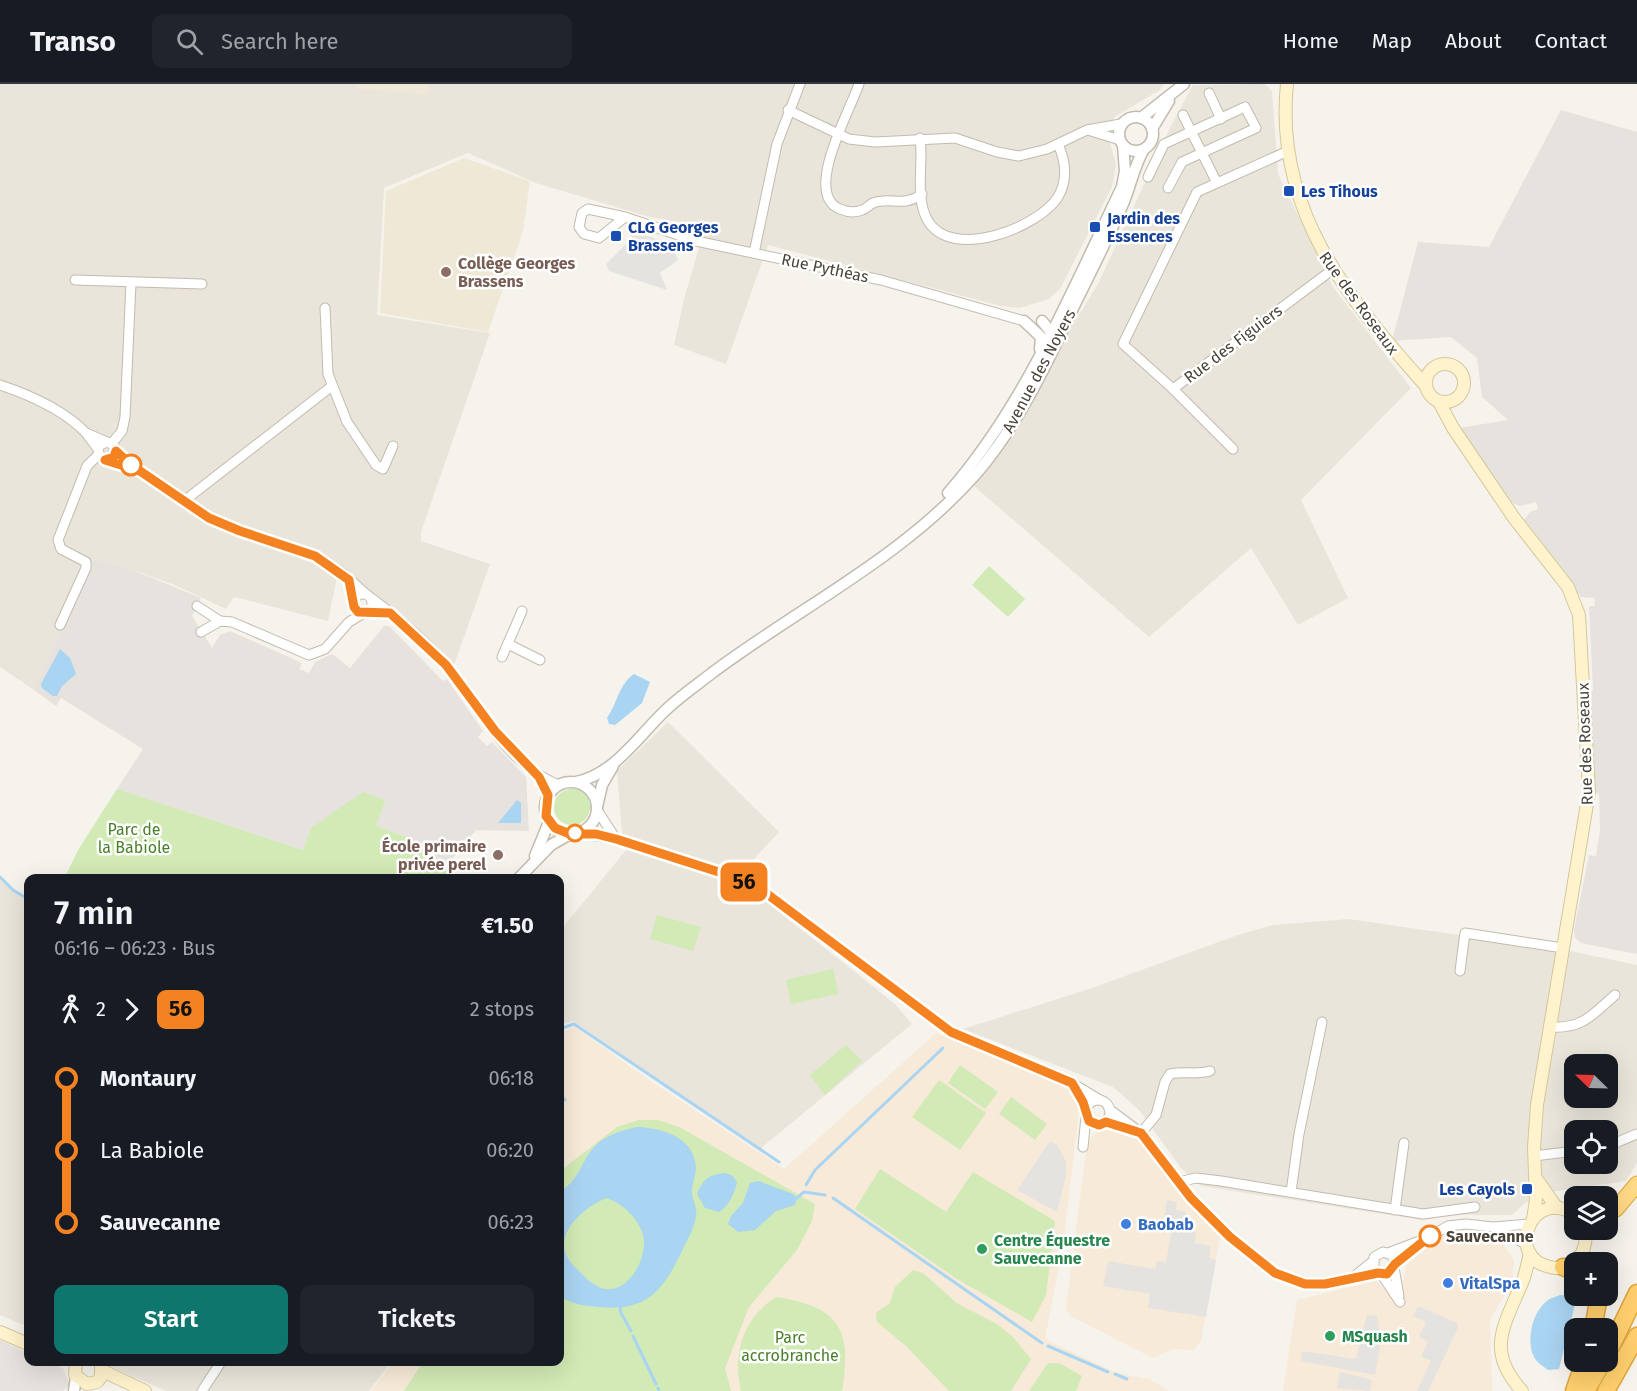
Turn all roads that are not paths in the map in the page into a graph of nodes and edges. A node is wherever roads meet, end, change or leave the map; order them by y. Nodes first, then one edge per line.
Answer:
1 (800, 84) edge
2 (858, 84) edge
3 (1185, 84) edge
4 (1285, 86) edge
5 (1174, 93) junction
6 (1209, 93) dead end
7 (788, 110) junction
8 (1183, 115) dead end
9 (1141, 118) junction
10 (1221, 119) junction
11 (1122, 124) junction
12 (1152, 129) junction
13 (1087, 130) junction
14 (1192, 133) junction
15 (836, 134) junction
16 (920, 138) junction
17 (1121, 143) junction
18 (1058, 144) junction
19 (1143, 148) junction
20 (1288, 151) junction
21 (1203, 154) junction
22 (1148, 177) dead end
23 (1216, 182) junction
24 (1168, 188) dead end
25 (922, 194) junction
26 (579, 202) dead end
27 (586, 210) junction
28 (626, 217) junction
29 (754, 253) junction
30 (1332, 270) junction
31 (75, 280) dead end
32 (131, 284) junction
33 (202, 284) dead end
34 (325, 308) dead end
35 (1061, 312) junction
36 (1024, 321) junction
37 (1042, 321) junction
38 (1051, 332) junction
39 (1042, 360) junction
40 (1413, 371) junction
41 (1428, 372) junction
42 (0, 385) edge
43 (1425, 385) junction
44 (332, 386) junction
45 (1173, 389) junction
46 (1445, 402) junction
47 (86, 433) junction
48 (111, 445) junction
49 (393, 446) dead end
50 (1233, 448) dead end
51 (100, 455) junction
52 (140, 471) junction
53 (184, 501) junction
54 (349, 580) junction
55 (369, 596) junction
56 (354, 603) junction
57 (197, 606) dead end
58 (522, 611) dead end
59 (366, 612) junction
60 (390, 613) junction
61 (220, 621) junction
62 (349, 622) junction
63 (60, 624) dead end
64 (201, 632) dead end
65 (508, 644) junction
66 (502, 657) dead end
67 (540, 660) dead end
68 (615, 763) junction
69 (539, 777) junction
70 (576, 782) junction
71 (559, 784) junction
72 (548, 795) junction
73 (597, 809) junction
74 (549, 822) junction
75 (574, 833) junction
76 (616, 839) junction
77 (527, 868) junction
78 (522, 874) edge
79 (1563, 948) junction
80 (1460, 971) dead end
81 (1615, 995) dead end
82 (1322, 1022) dead end
83 (1549, 1027) junction
84 (1210, 1071) dead end
85 (1072, 1083) junction
86 (1100, 1100) junction
87 (1109, 1109) junction
88 (1085, 1114) junction
89 (1102, 1123) junction
90 (1137, 1131) junction
91 (1637, 1134) edge
92 (1618, 1142) edge
93 (1404, 1143) dead end
94 (1564, 1152) edge
95 (1534, 1156) junction
96 (1535, 1177) junction
97 (1179, 1182) junction
98 (1637, 1184) edge
99 (1291, 1192) junction
100 (1474, 1207) dead end
101 (1618, 1207) edge
102 (1557, 1208) junction
103 (1395, 1210) junction
104 (1564, 1210) edge
105 (1531, 1221) junction
106 (1493, 1227) junction
107 (1422, 1241) junction
108 (1528, 1249) junction
109 (1388, 1253) junction
110 (1372, 1262) junction
111 (1395, 1266) junction
112 (1544, 1266) junction
113 (1564, 1268) edge
114 (1380, 1274) junction
115 (1347, 1282) junction
116 (1522, 1283) junction
117 (1637, 1293) edge
118 (0, 1326) edge
119 (0, 1332) edge
120 (1618, 1332) edge
121 (24, 1335) edge
122 (1637, 1336) edge
123 (24, 1342) edge
124 (218, 1366) edge
125 (73, 1368) edge
126 (1581, 1372) edge
127 (1597, 1372) edge
128 (98, 1373) edge
129 (74, 1391) edge
130 (129, 1391) edge
131 (145, 1391) edge
132 (202, 1391) edge
133 (1522, 1391) edge
134 (1574, 1391) edge
135 (1586, 1391) edge
136 (1606, 1391) edge

1 - 7 street
2 - 15 street
3 - 5 street
4 - 20 main road, Rue des Roseaux
5 - 9 street
5 - 12 street
6 - 10 street
7 - 15 street
7 - 29 street
8 - 14 street
9 - 11 street
9 - 12 street
10 - 14 street
10 - 21 street
11 - 13 street
11 - 17 street
12 - 19 street
13 - 17 street
13 - 18 street
14 - 21 street
14 - 22 street
15 - 16 street
15 - 25 street
16 - 18 street
16 - 25 street
17 - 19 street
17 - 35 street, Avenue des Noyers
18 - 25 street
19 - 39 street, Avenue des Noyers
20 - 23 street, Rue des Figuiers
20 - 30 main road, Rue des Roseaux
21 - 23 street
21 - 24 street
23 - 45 street, Rue des Figuiers
26 - 27 street
27 - 28 street, Rue Pythéas
27 - 28 street
28 - 29 street, Rue Pythéas
29 - 36 street, Rue Pythéas
30 - 40 main road, Rue des Roseaux
30 - 45 street, Rue des Figuiers
31 - 32 street
32 - 33 street
32 - 48 street
34 - 44 street
35 - 37 street
35 - 38 street, Avenue des Noyers
36 - 37 street
36 - 39 street
37 - 38 street
38 - 39 street, Avenue des Noyers
39 - 68 street, Avenue des Noyers
40 - 41 main road
40 - 43 main road, Rue des Roseaux
41 - 43 main road
41 - 46 main road
42 - 47 street
43 - 46 main road, Rue des Roseaux
44 - 49 street
44 - 53 street
45 - 50 street
46 - 79 main road, Rue des Roseaux
47 - 48 street
47 - 51 street
48 - 51 street
48 - 51 street
48 - 52 street
51 - 52 street
51 - 63 street
52 - 53 street
53 - 54 street
54 - 55 street
54 - 56 street
55 - 56 street
55 - 59 street
55 - 60 street
56 - 59 street
56 - 62 street
57 - 61 street
58 - 65 street
59 - 60 street
59 - 62 street
60 - 69 street
61 - 62 street
61 - 64 street
65 - 66 street
65 - 67 street
68 - 70 street, Avenue des Noyers
68 - 73 street, Avenue des Noyers
69 - 71 street
69 - 72 street
70 - 71 street
70 - 73 street
71 - 72 street
72 - 74 street
73 - 75 street
73 - 76 street
74 - 75 street
74 - 77 street
75 - 76 street
75 - 77 street
76 - 85 street
77 - 78 street
79 - 80 street
79 - 83 main road, Rue des Roseaux
81 - 83 street
82 - 99 street
83 - 95 main road, Rue des Roseaux
84 - 90 street
85 - 86 street
85 - 88 street
86 - 87 street
86 - 88 street
87 - 89 street
87 - 90 street
88 - 89 street
88 - 89 street
89 - 90 street
90 - 97 street
91 - 92 street
93 - 103 street
94 - 95 street
95 - 96 main road, Rue des Roseaux
96 - 102 main road
96 - 105 main road, Rue des Roseaux
97 - 99 street
97 - 115 street
98 - 101 highway
99 - 103 street
100 - 103 street
102 - 104 main road
102 - 105 main road
105 - 106 street
105 - 108 main road, Rue des Roseaux
106 - 107 street
106 - 108 street
107 - 109 street
107 - 111 street
108 - 112 main road
108 - 116 main road, Rue des Roseaux
109 - 110 street
109 - 111 street
110 - 114 street
110 - 115 street
111 - 114 street
111 - 114 street
112 - 113 main road
112 - 116 main road
114 - 115 street
116 - 133 main road, Rue des Roseaux
117 - 120 highway
118 - 121 main road
119 - 123 main road
122 - 136 highway
124 - 132 street
125 - 128 main road
125 - 129 street
126 - 134 highway
127 - 135 highway
128 - 130 main road
128 - 131 main road

